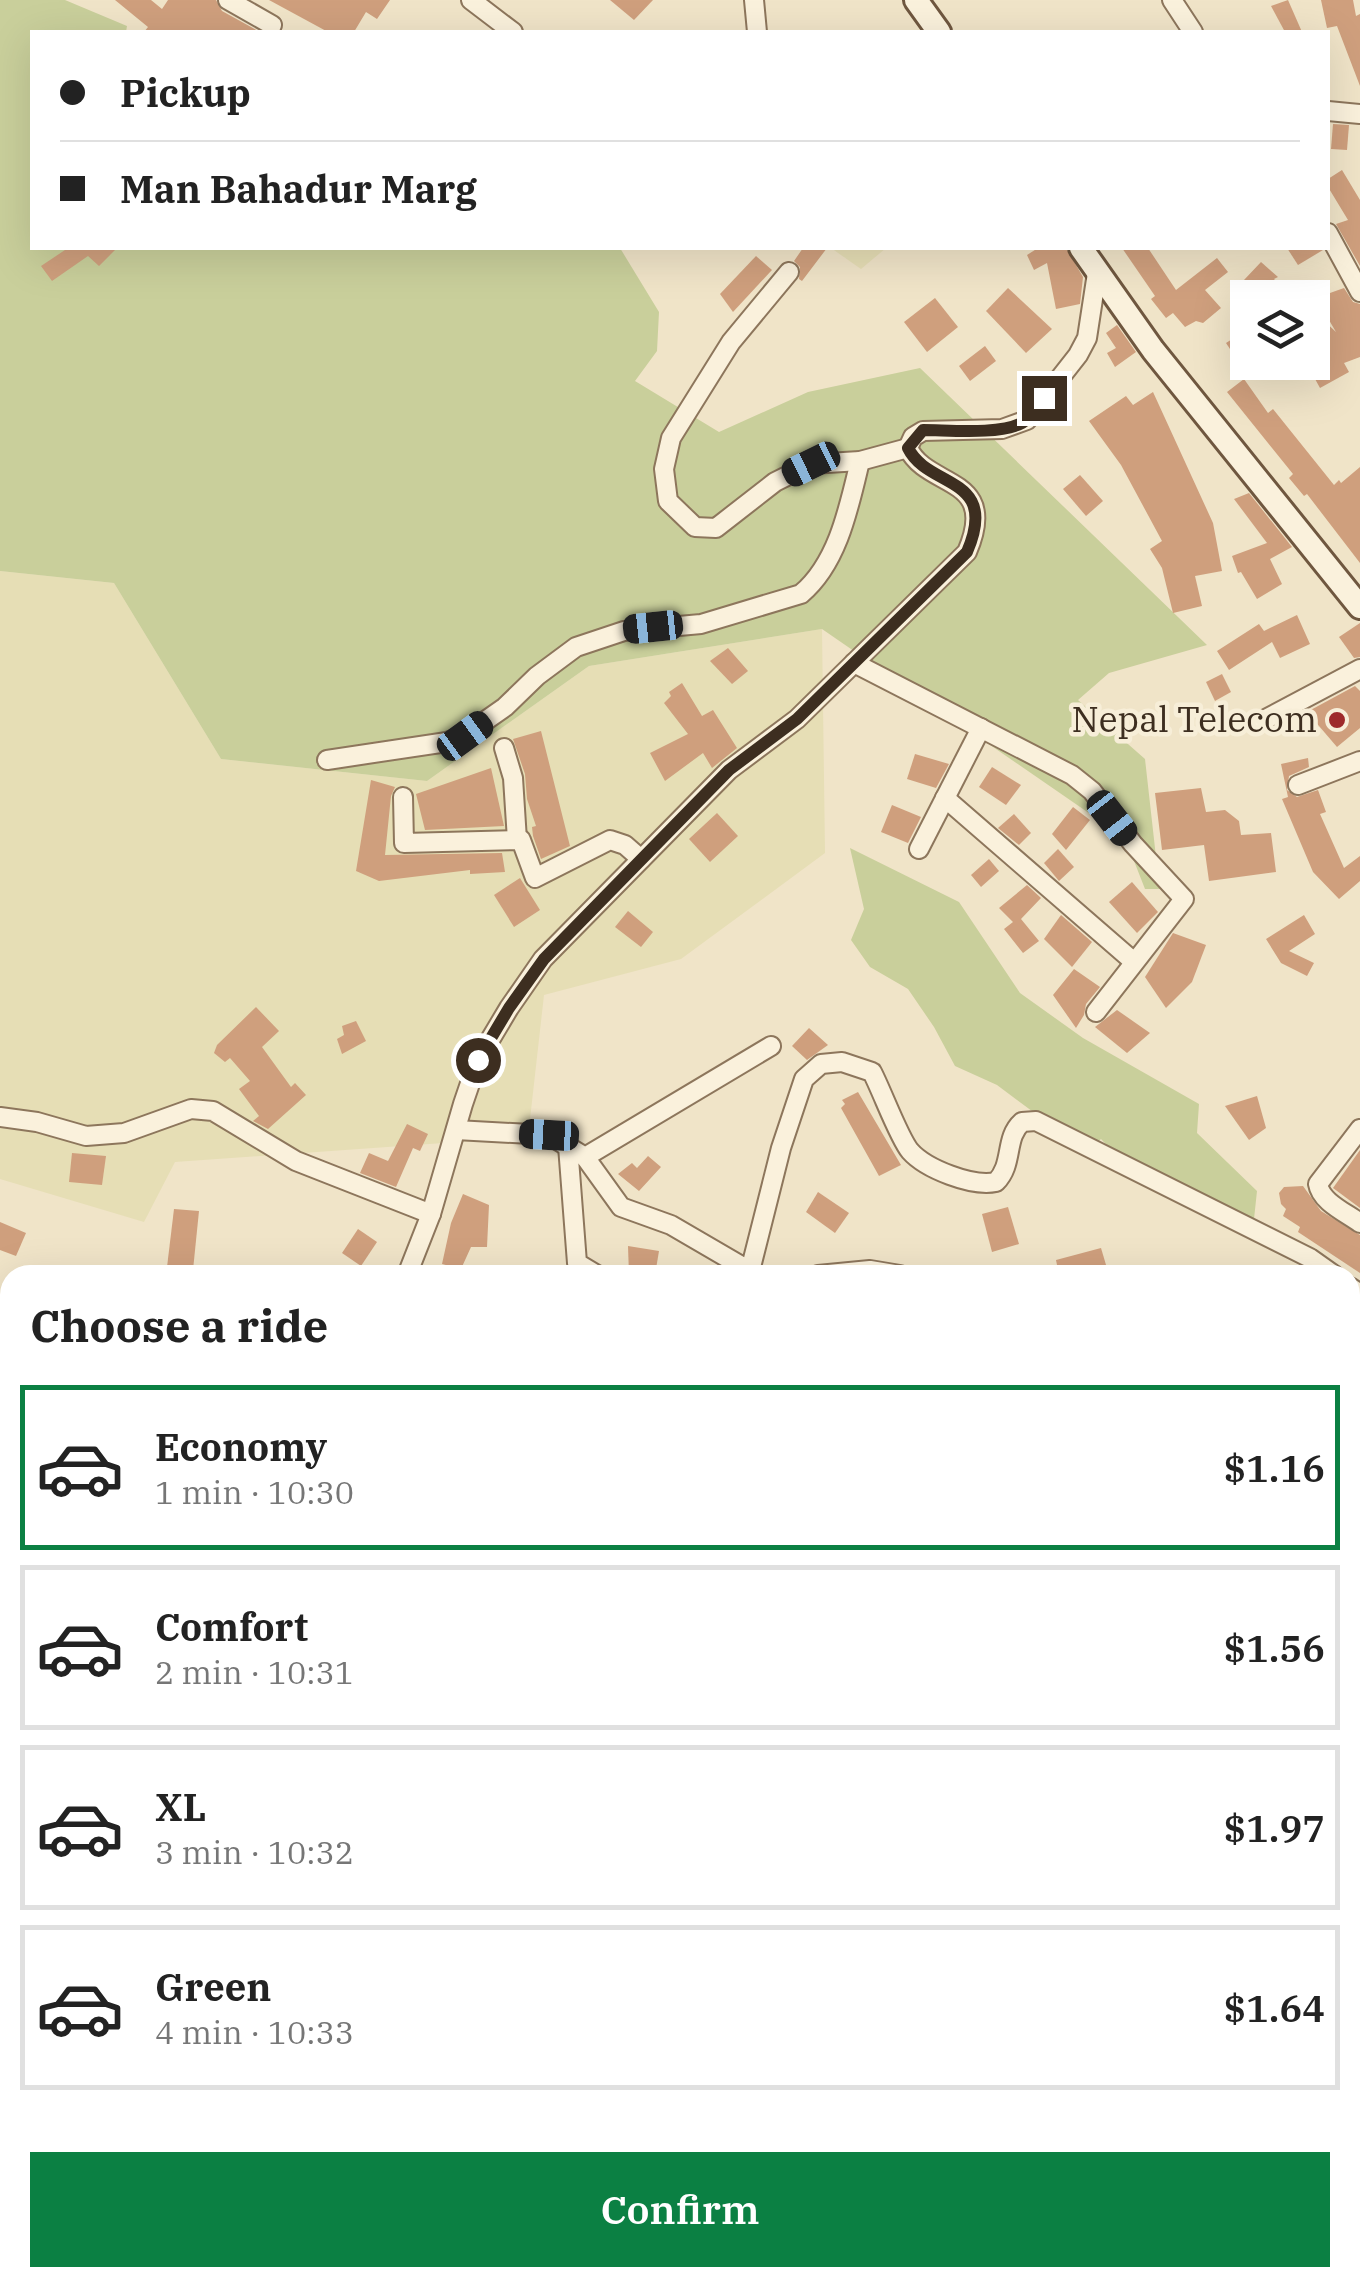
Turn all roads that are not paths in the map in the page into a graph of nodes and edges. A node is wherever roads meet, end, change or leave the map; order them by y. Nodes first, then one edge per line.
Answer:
1 (228, 0) edge
2 (471, 0) edge
3 (754, 0) edge
4 (916, 0) edge
5 (1172, 0) edge
6 (272, 25) dead end
7 (511, 30) edge
8 (758, 30) edge
9 (938, 30) edge
10 (1192, 30) edge
11 (1330, 111) edge
12 (1360, 114) edge
13 (1330, 237) edge
14 (1082, 250) edge
15 (789, 272) dead end
16 (1098, 273) junction
17 (1360, 292) edge
18 (908, 448) junction
19 (860, 461) junction
20 (1360, 607) edge
21 (854, 664) junction
22 (1360, 669) edge
23 (1260, 722) dead end
24 (980, 728) junction
25 (504, 748) dead end
26 (327, 760) dead end
27 (1360, 761) edge
28 (1298, 785) dead end
29 (403, 797) dead end
30 (945, 798) junction
31 (517, 840) junction
32 (919, 849) dead end
33 (641, 859) junction
34 (1133, 961) junction
35 (1096, 1012) dead end
36 (772, 1046) dead end
37 (0, 1117) edge
38 (1360, 1128) edge
39 (456, 1130) junction
40 (568, 1146) junction
41 (585, 1157) junction
42 (432, 1214) junction
43 (1360, 1223) edge
44 (410, 1265) edge
45 (580, 1265) edge
46 (744, 1265) edge
47 (759, 1265) edge
48 (1320, 1265) edge

1 - 6 street
2 - 7 street
3 - 8 street
4 - 9 main road
5 - 10 street
11 - 12 street
13 - 17 street
14 - 16 main road
15 - 19 street
16 - 18 street
16 - 20 main road
18 - 19 street
18 - 21 street
19 - 26 street
21 - 24 street
21 - 33 street
22 - 23 street
24 - 30 street
24 - 34 street
25 - 31 street
27 - 28 street
29 - 31 street
30 - 32 street
30 - 34 street
31 - 33 street
33 - 39 street
34 - 35 street
36 - 41 street
37 - 42 street
38 - 43 street
39 - 40 street
39 - 42 street
40 - 41 street
40 - 45 street
41 - 46 street
42 - 44 street
47 - 48 street

